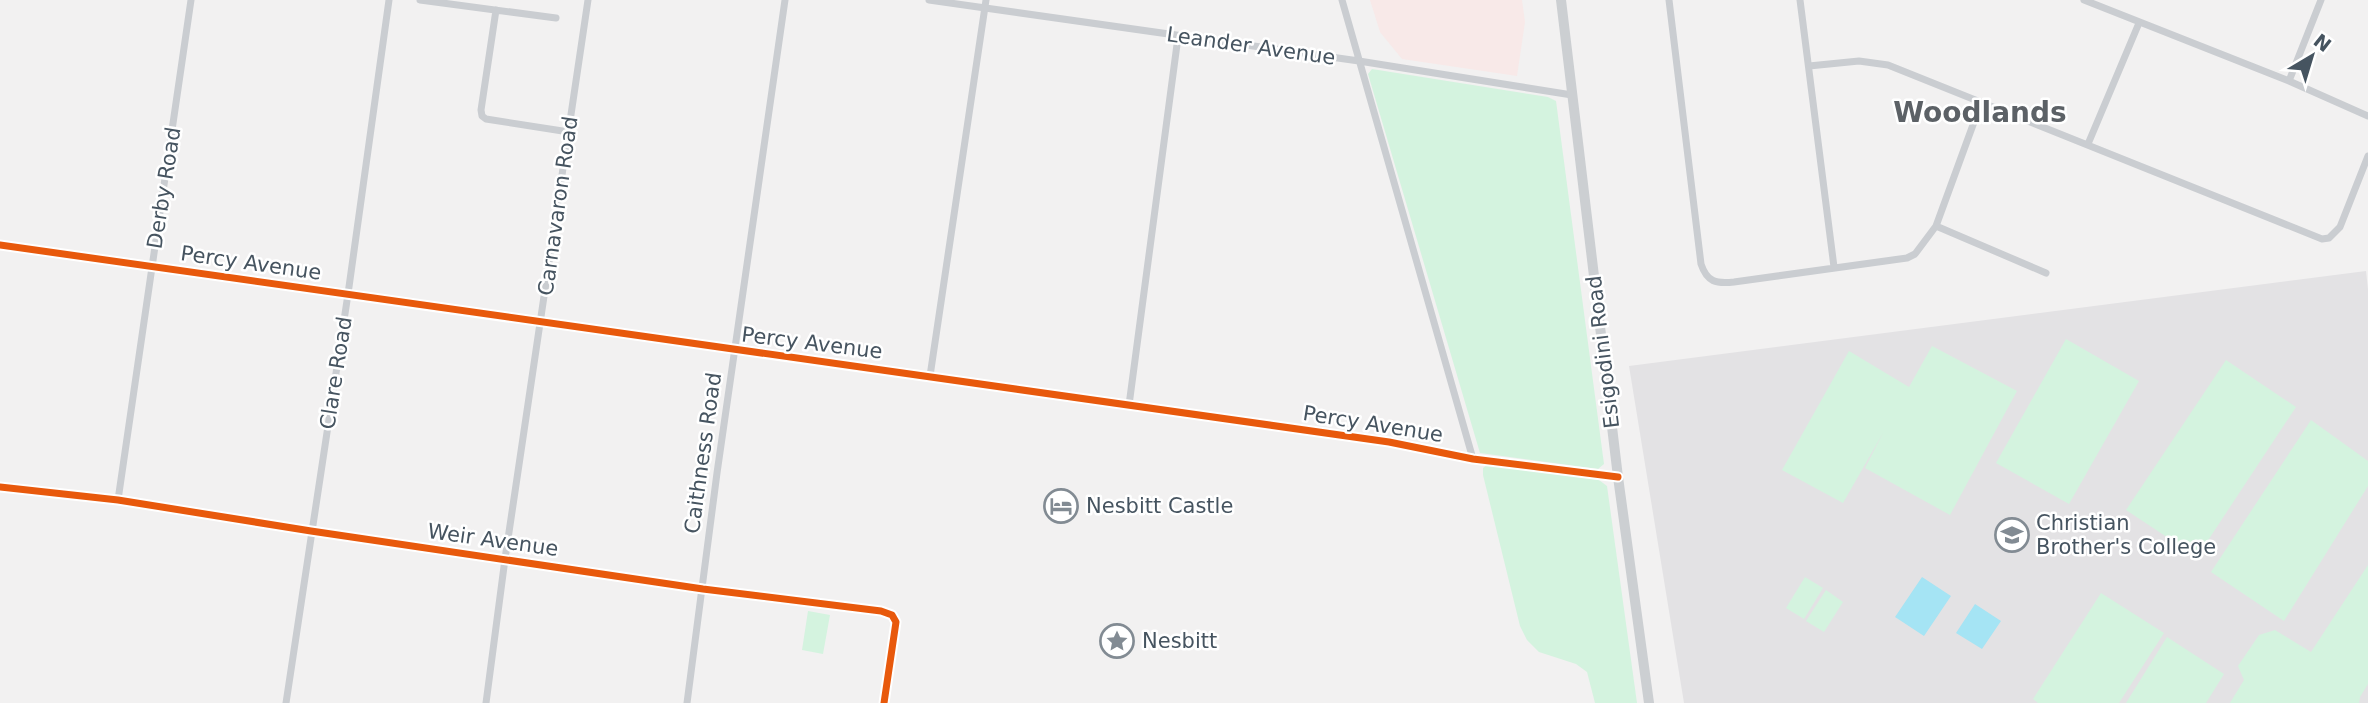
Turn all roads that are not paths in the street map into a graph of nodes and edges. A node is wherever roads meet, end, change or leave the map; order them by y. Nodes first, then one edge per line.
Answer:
1 (191, 0) edge
2 (389, 0) edge
3 (420, 0) edge
4 (588, 0) edge
5 (785, 0) edge
6 (929, 0) edge
7 (1342, 0) edge
8 (1561, 0) edge
9 (1669, 0) edge
10 (1800, 0) edge
11 (2084, 0) edge
12 (2321, 0) edge
13 (985, 4) edge
14 (496, 10) junction
15 (556, 18) dead end
16 (2139, 23) junction
17 (1178, 37) junction
18 (1359, 61) junction
19 (1810, 66) junction
20 (2289, 81) junction
21 (1572, 95) junction
22 (1981, 103) junction
23 (2368, 116) edge
24 (569, 132) junction
25 (2088, 144) junction
26 (2368, 156) edge
27 (1936, 226) junction
28 (0, 245) edge
29 (152, 266) junction
30 (1834, 267) junction
31 (2046, 272) dead end
32 (348, 295) junction
33 (541, 323) junction
34 (736, 350) junction
35 (930, 376) junction
36 (1129, 405) junction
37 (1473, 459) junction
38 (1618, 477) junction
39 (0, 487) edge
40 (118, 500) junction
41 (311, 531) junction
42 (505, 559) junction
43 (703, 589) junction
44 (286, 703) edge
45 (486, 703) edge
46 (687, 703) edge
47 (884, 703) edge
48 (1649, 703) edge

1 - 29 street, Derby Road
2 - 32 street, Clare Road
3 - 14 street
4 - 24 street, Carnavaron Road
5 - 34 street, Caithness Road
6 - 13 street, Leander Avenue
7 - 18 street
8 - 21 main road, Esigodini Road
9 - 30 street
10 - 19 street
11 - 16 street
12 - 20 street
13 - 17 street, Leander Avenue
13 - 35 street
14 - 15 street
14 - 24 street
16 - 20 street
16 - 25 street
17 - 18 street, Leander Avenue
17 - 36 street
18 - 21 street, Leander Avenue
18 - 37 street
19 - 22 street
19 - 30 street
20 - 23 street
21 - 38 main road, Esigodini Road
22 - 25 street
22 - 27 street
24 - 33 street, Carnavaron Road
25 - 26 street
27 - 30 street
27 - 31 street
28 - 29 street, Percy Avenue
29 - 32 street, Percy Avenue
29 - 40 street, Derby Road
32 - 33 street, Percy Avenue
32 - 41 street, Clare Road
33 - 34 street, Percy Avenue
33 - 42 street, Carnavaron Road
34 - 35 street, Percy Avenue
34 - 43 street, Caithness Road
35 - 36 street, Percy Avenue
36 - 37 street, Percy Avenue
37 - 38 street, Percy Avenue
38 - 48 main road, Esigodini Road
39 - 40 street, Weir Avenue
40 - 41 street, Weir Avenue
41 - 42 street, Weir Avenue
41 - 44 street, Clare Road
42 - 43 street, Weir Avenue
42 - 45 street, Carnavaron Road
43 - 46 street, Caithness Road
43 - 47 street, Weir Avenue

